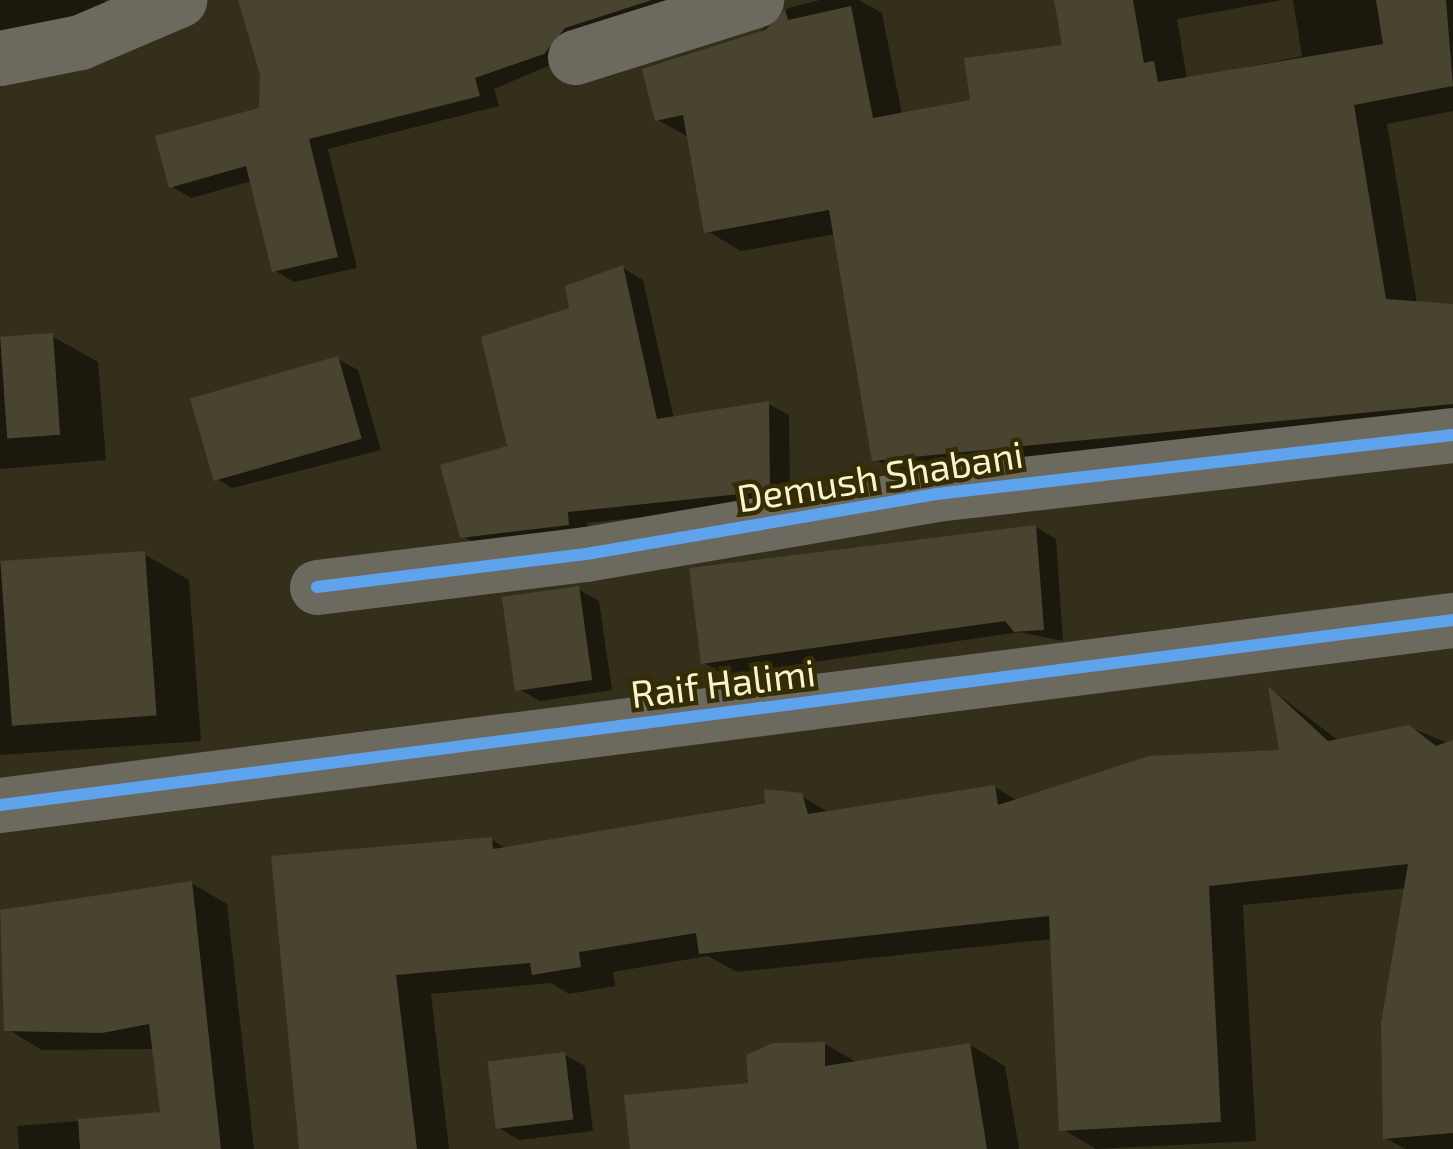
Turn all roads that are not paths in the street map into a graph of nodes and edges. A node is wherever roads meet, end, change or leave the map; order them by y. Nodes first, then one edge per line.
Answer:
1 (179, 0) edge
2 (756, 0) edge
3 (575, 57) dead end
4 (0, 58) edge
5 (1453, 434) edge
6 (317, 587) dead end
7 (1453, 620) edge
8 (0, 804) edge

1 - 4 street
2 - 3 street
5 - 6 street, Demush Shabani
7 - 8 street, Raif Halimi

